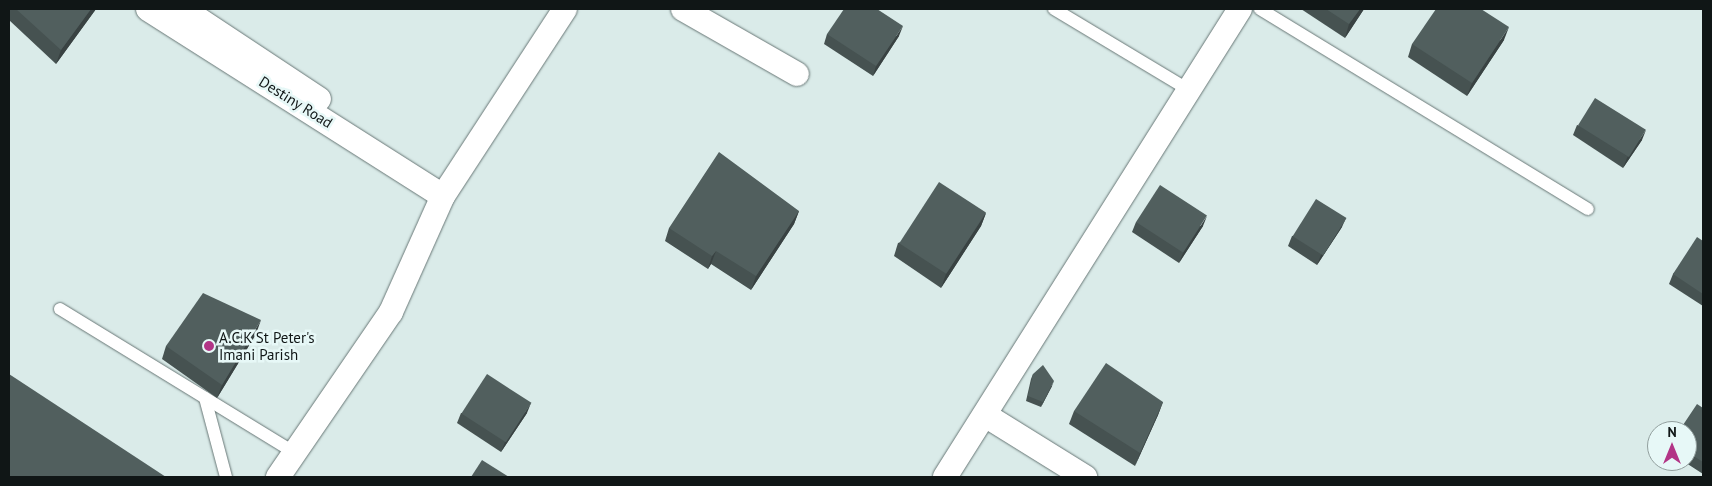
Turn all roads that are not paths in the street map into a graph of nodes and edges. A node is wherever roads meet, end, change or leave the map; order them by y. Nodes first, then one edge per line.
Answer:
1 (148, 9) edge
2 (183, 9) edge
3 (564, 9) edge
4 (683, 9) edge
5 (1054, 9) edge
6 (1240, 9) edge
7 (1260, 9) edge
8 (797, 74) dead end
9 (1189, 90) junction
10 (443, 196) junction
11 (1588, 208) dead end
12 (60, 309) dead end
13 (205, 398) junction
14 (985, 415) junction
15 (295, 453) junction
16 (226, 477) edge
17 (278, 477) edge
18 (945, 477) edge
19 (1085, 477) edge

1 - 10 street, Destiny Road
2 - 10 street
3 - 10 street
4 - 8 street
5 - 9 lane
6 - 9 street
7 - 11 lane
9 - 14 street
10 - 15 street
12 - 13 lane
13 - 15 lane
13 - 16 lane
14 - 18 street
14 - 19 street
15 - 17 street

